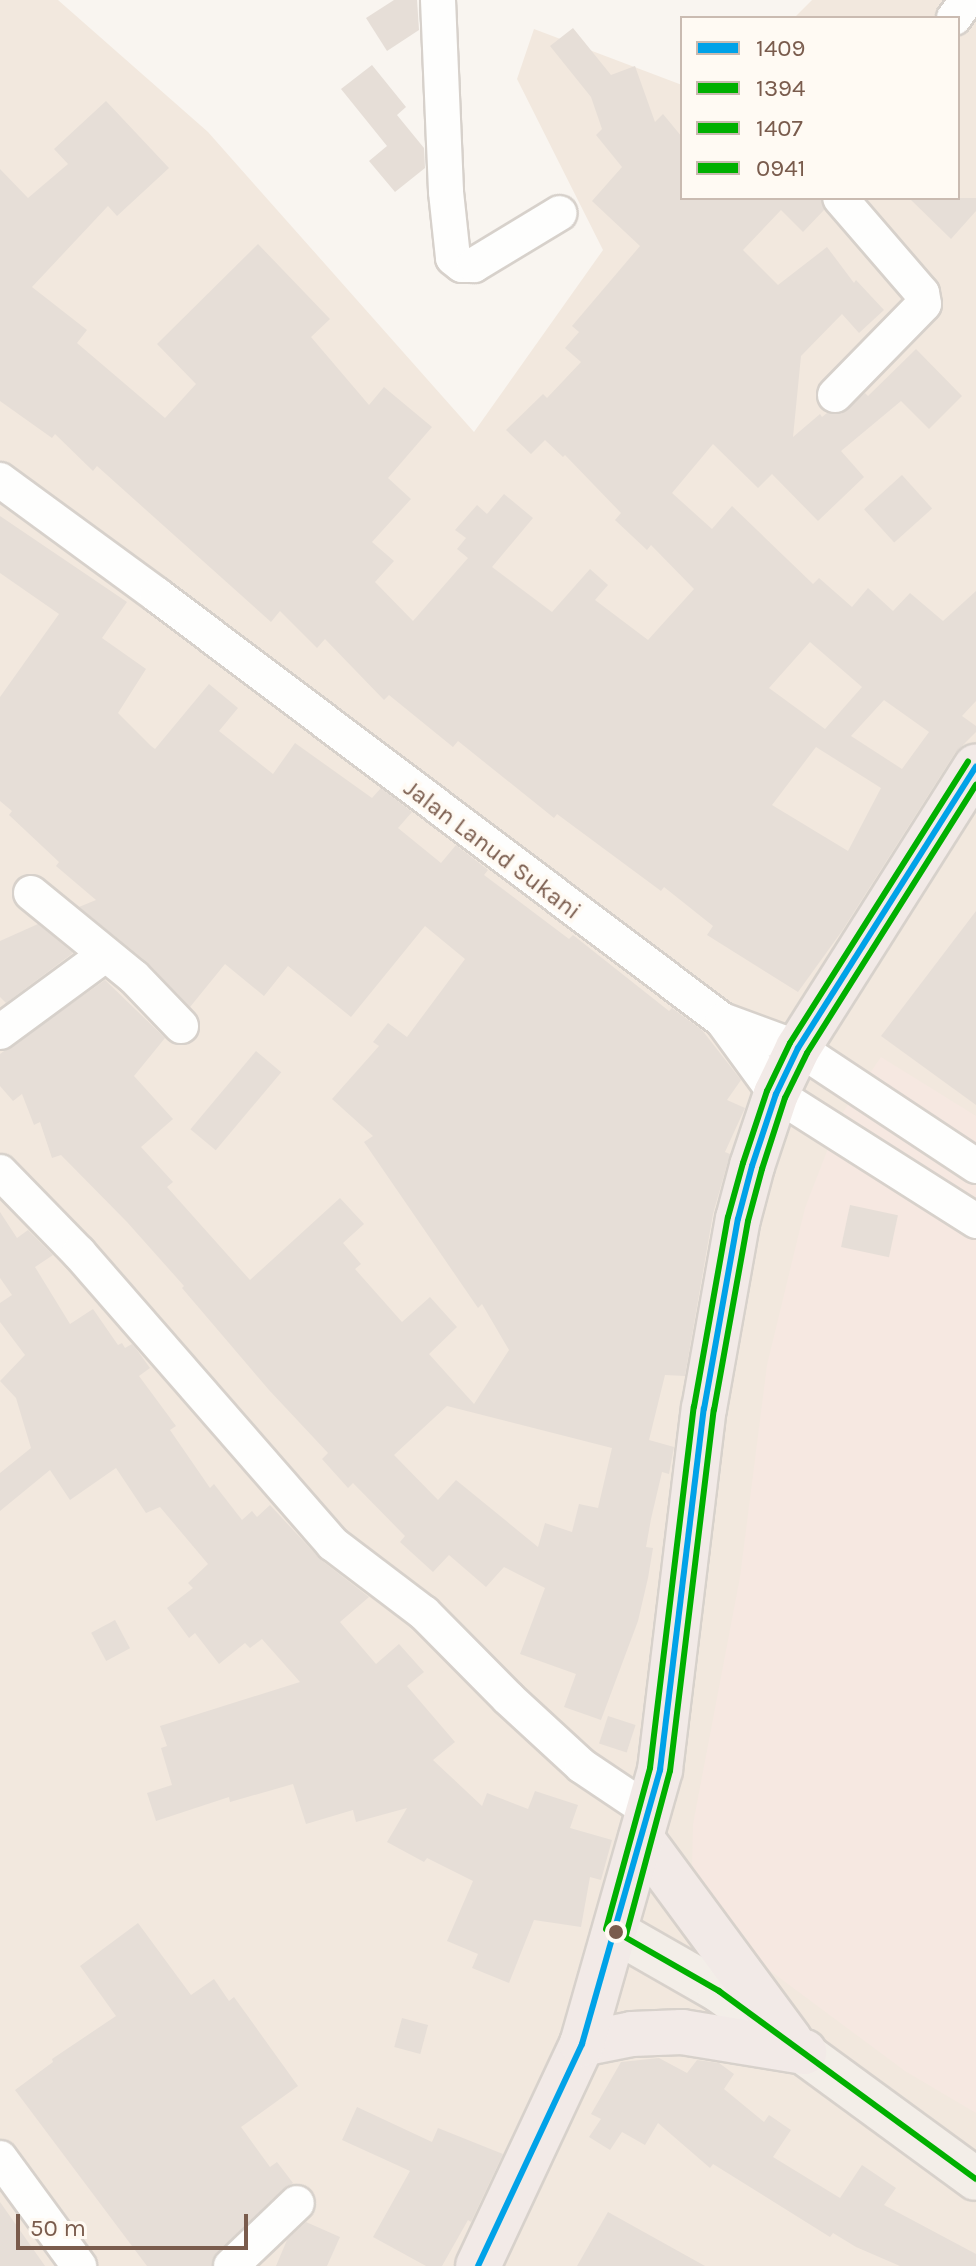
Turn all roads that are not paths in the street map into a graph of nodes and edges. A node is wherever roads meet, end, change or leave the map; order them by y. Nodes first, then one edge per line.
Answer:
1 (438, 0) edge
2 (842, 200) edge
3 (560, 213) dead end
4 (835, 395) dead end
5 (0, 480) edge
6 (976, 766) edge
7 (31, 893) dead end
8 (105, 955) junction
9 (722, 1020) junction
10 (181, 1026) dead end
11 (0, 1032) edge
12 (798, 1048) junction
13 (776, 1094) junction
14 (976, 1166) edge
15 (0, 1172) edge
16 (976, 1221) edge
17 (645, 1824) junction
18 (616, 1932) junction
19 (582, 2044) junction
20 (797, 2046) junction
21 (0, 2158) edge
22 (976, 2179) edge
23 (297, 2203) dead end
24 (79, 2266) edge
25 (231, 2266) edge
26 (478, 2266) edge

1 - 3 street
2 - 4 street
5 - 9 street, Jalan Lanud Sukani
6 - 12 highway
7 - 8 street
8 - 10 street
8 - 11 street
9 - 12 street
9 - 13 street, Jalan Lanud Sukani
12 - 13 highway
12 - 14 street
13 - 16 street, Jalan Lanud Sukani
13 - 17 highway
15 - 17 street
17 - 18 highway
17 - 20 highway
18 - 19 highway
18 - 20 main road
19 - 20 highway
19 - 26 highway
20 - 22 main road
21 - 24 street
23 - 25 street

